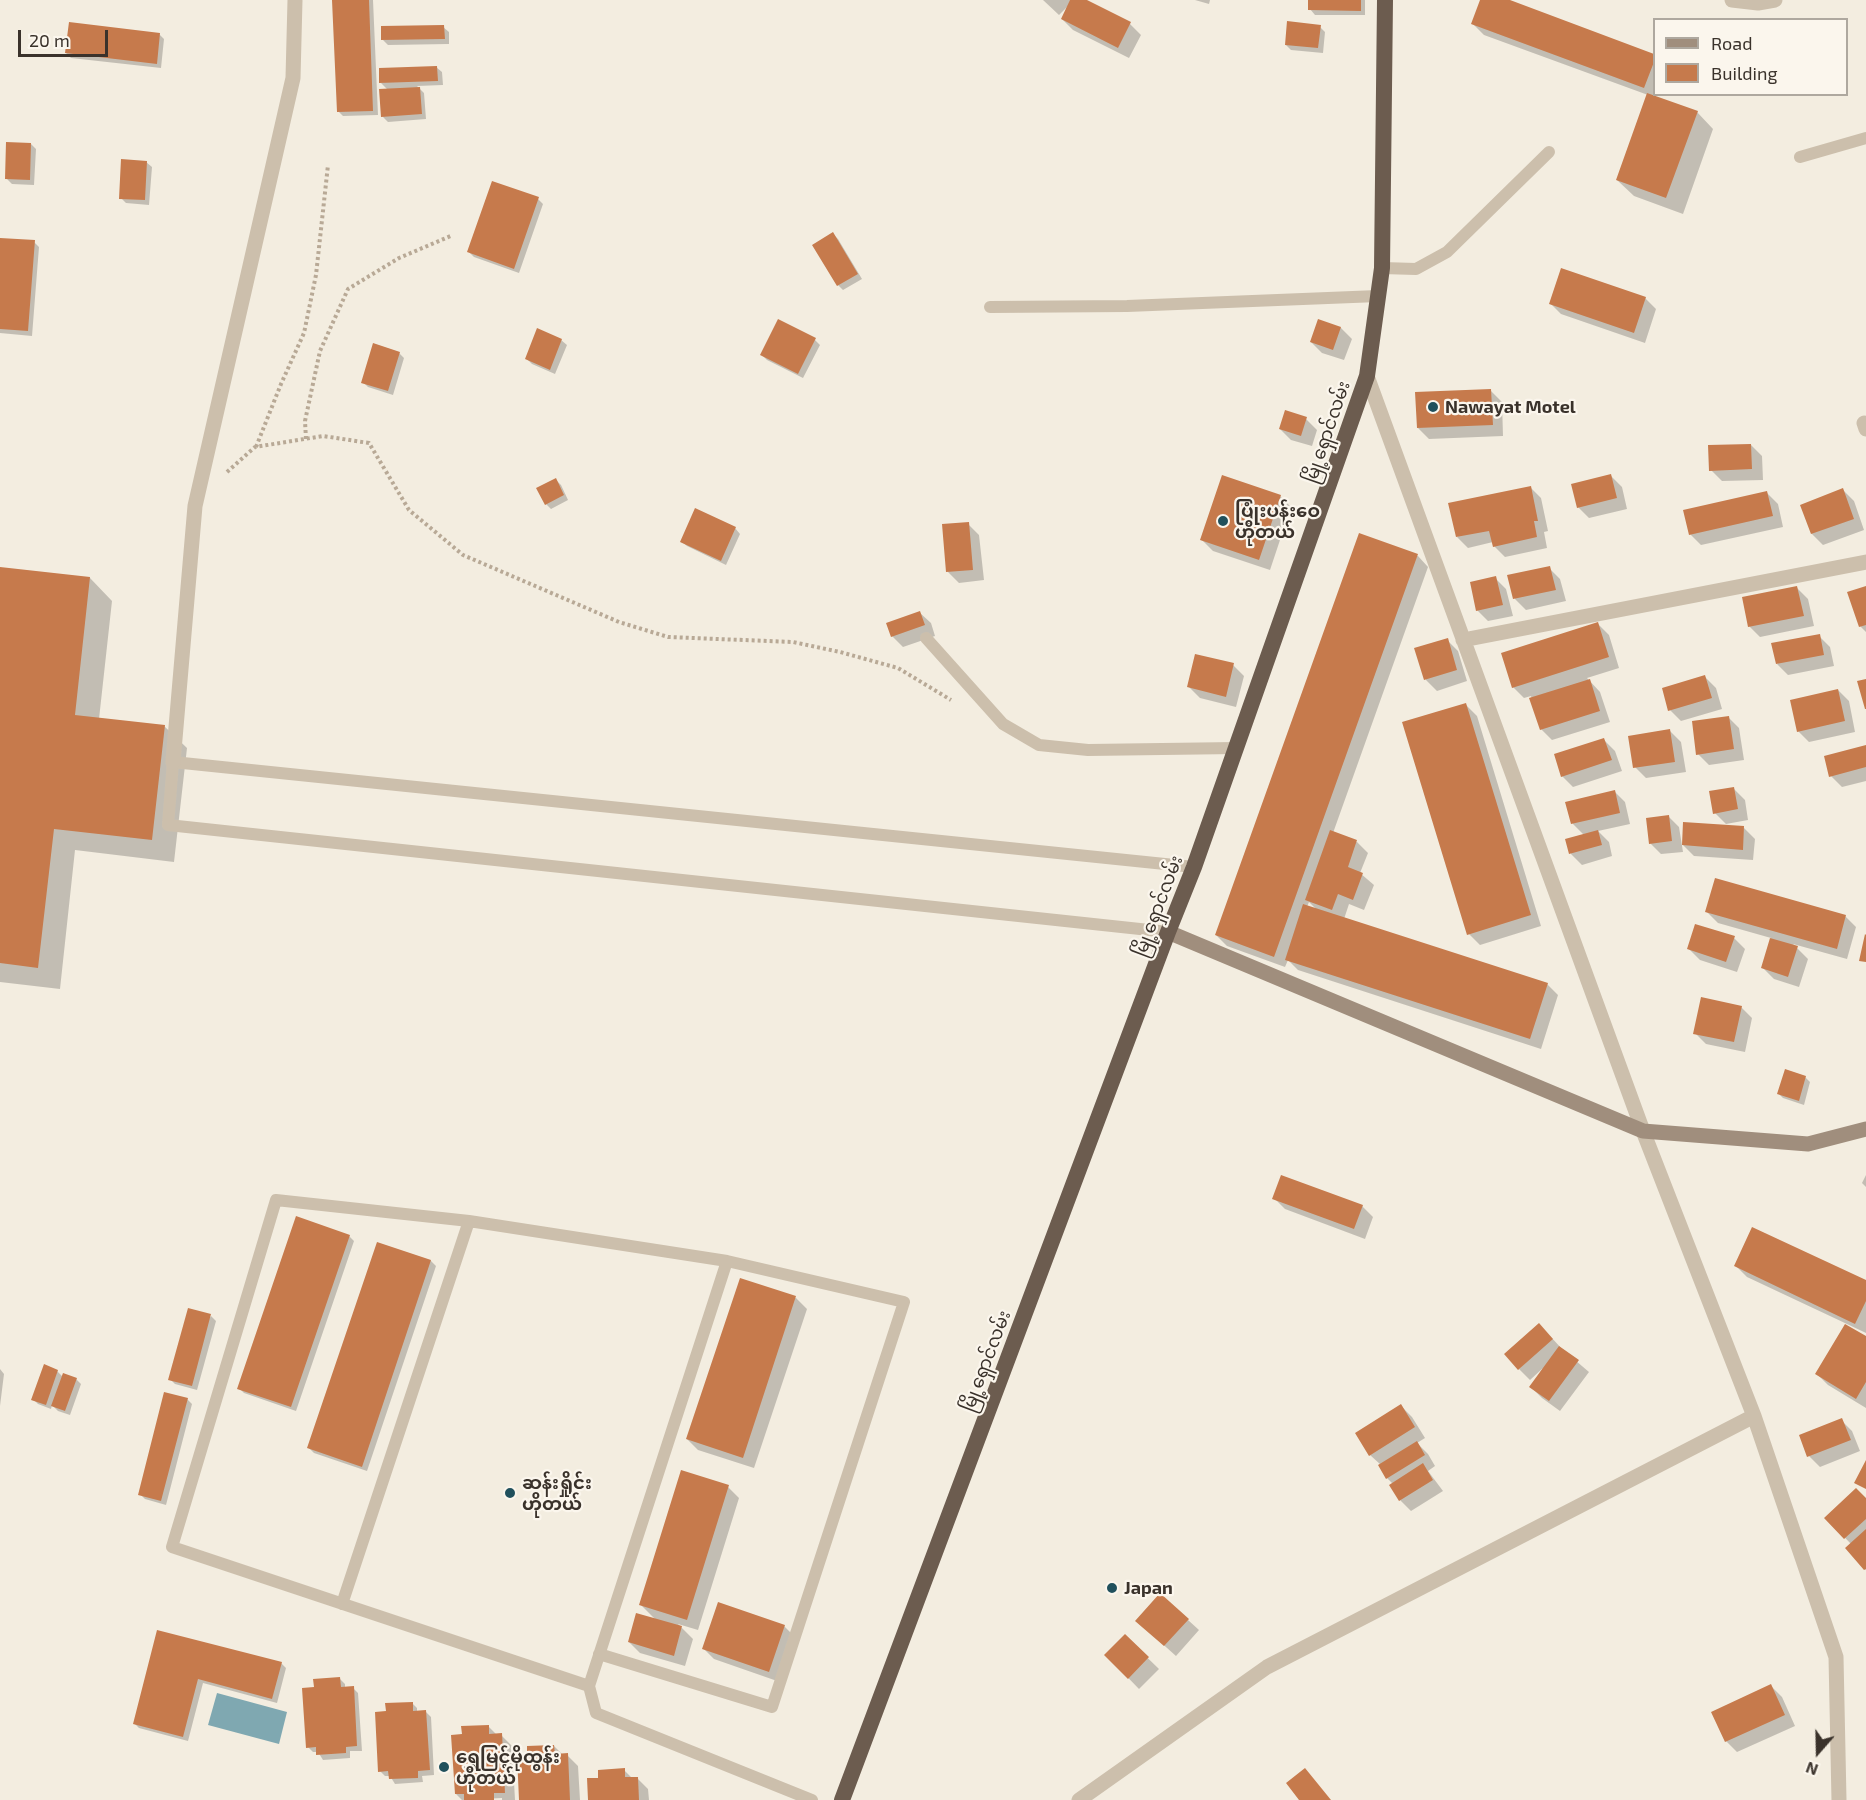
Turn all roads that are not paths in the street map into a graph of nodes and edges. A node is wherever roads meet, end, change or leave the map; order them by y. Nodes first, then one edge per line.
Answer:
1 (295, 0) edge
2 (1385, 0) edge
3 (1732, 0) edge
4 (1775, 0) edge
5 (1866, 138) edge
6 (1549, 152) dead end
7 (1800, 157) dead end
8 (1382, 268) junction
9 (1378, 296) junction
10 (990, 307) dead end
11 (1367, 376) junction
12 (1866, 562) edge
13 (926, 638) dead end
14 (1464, 640) junction
15 (1236, 748) junction
16 (173, 762) junction
17 (1194, 867) junction
18 (1168, 932) junction
19 (1866, 1129) edge
20 (1643, 1131) junction
21 (469, 1221) junction
22 (727, 1261) junction
23 (1754, 1416) junction
24 (342, 1604) junction
25 (599, 1654) junction
26 (589, 1686) junction
27 (812, 1800) edge
28 (842, 1800) edge
29 (1079, 1800) edge
30 (1839, 1800) edge

1 - 16 street
2 - 8 highway, မြို့ရှောင်လမ်း
3 - 4 street
5 - 7 lane
6 - 8 lane
8 - 9 highway, မြို့ရှောင်လမ်း
9 - 10 lane
9 - 11 highway, မြို့ရှောင်လမ်း
11 - 14 street
11 - 15 highway, မြို့ရှောင်လမ်း
12 - 14 street
13 - 15 lane
14 - 20 street
15 - 17 highway, မြို့ရှောင်လမ်း
16 - 17 lane
16 - 18 lane
17 - 18 highway, မြို့ရှောင်လမ်း
18 - 20 main road
18 - 28 highway, မြို့ရှောင်လမ်း
19 - 20 main road
20 - 23 street
21 - 22 lane
21 - 24 lane
21 - 24 lane
22 - 25 lane
22 - 25 lane
23 - 29 street
23 - 30 street
24 - 26 lane
25 - 26 lane
26 - 27 lane

